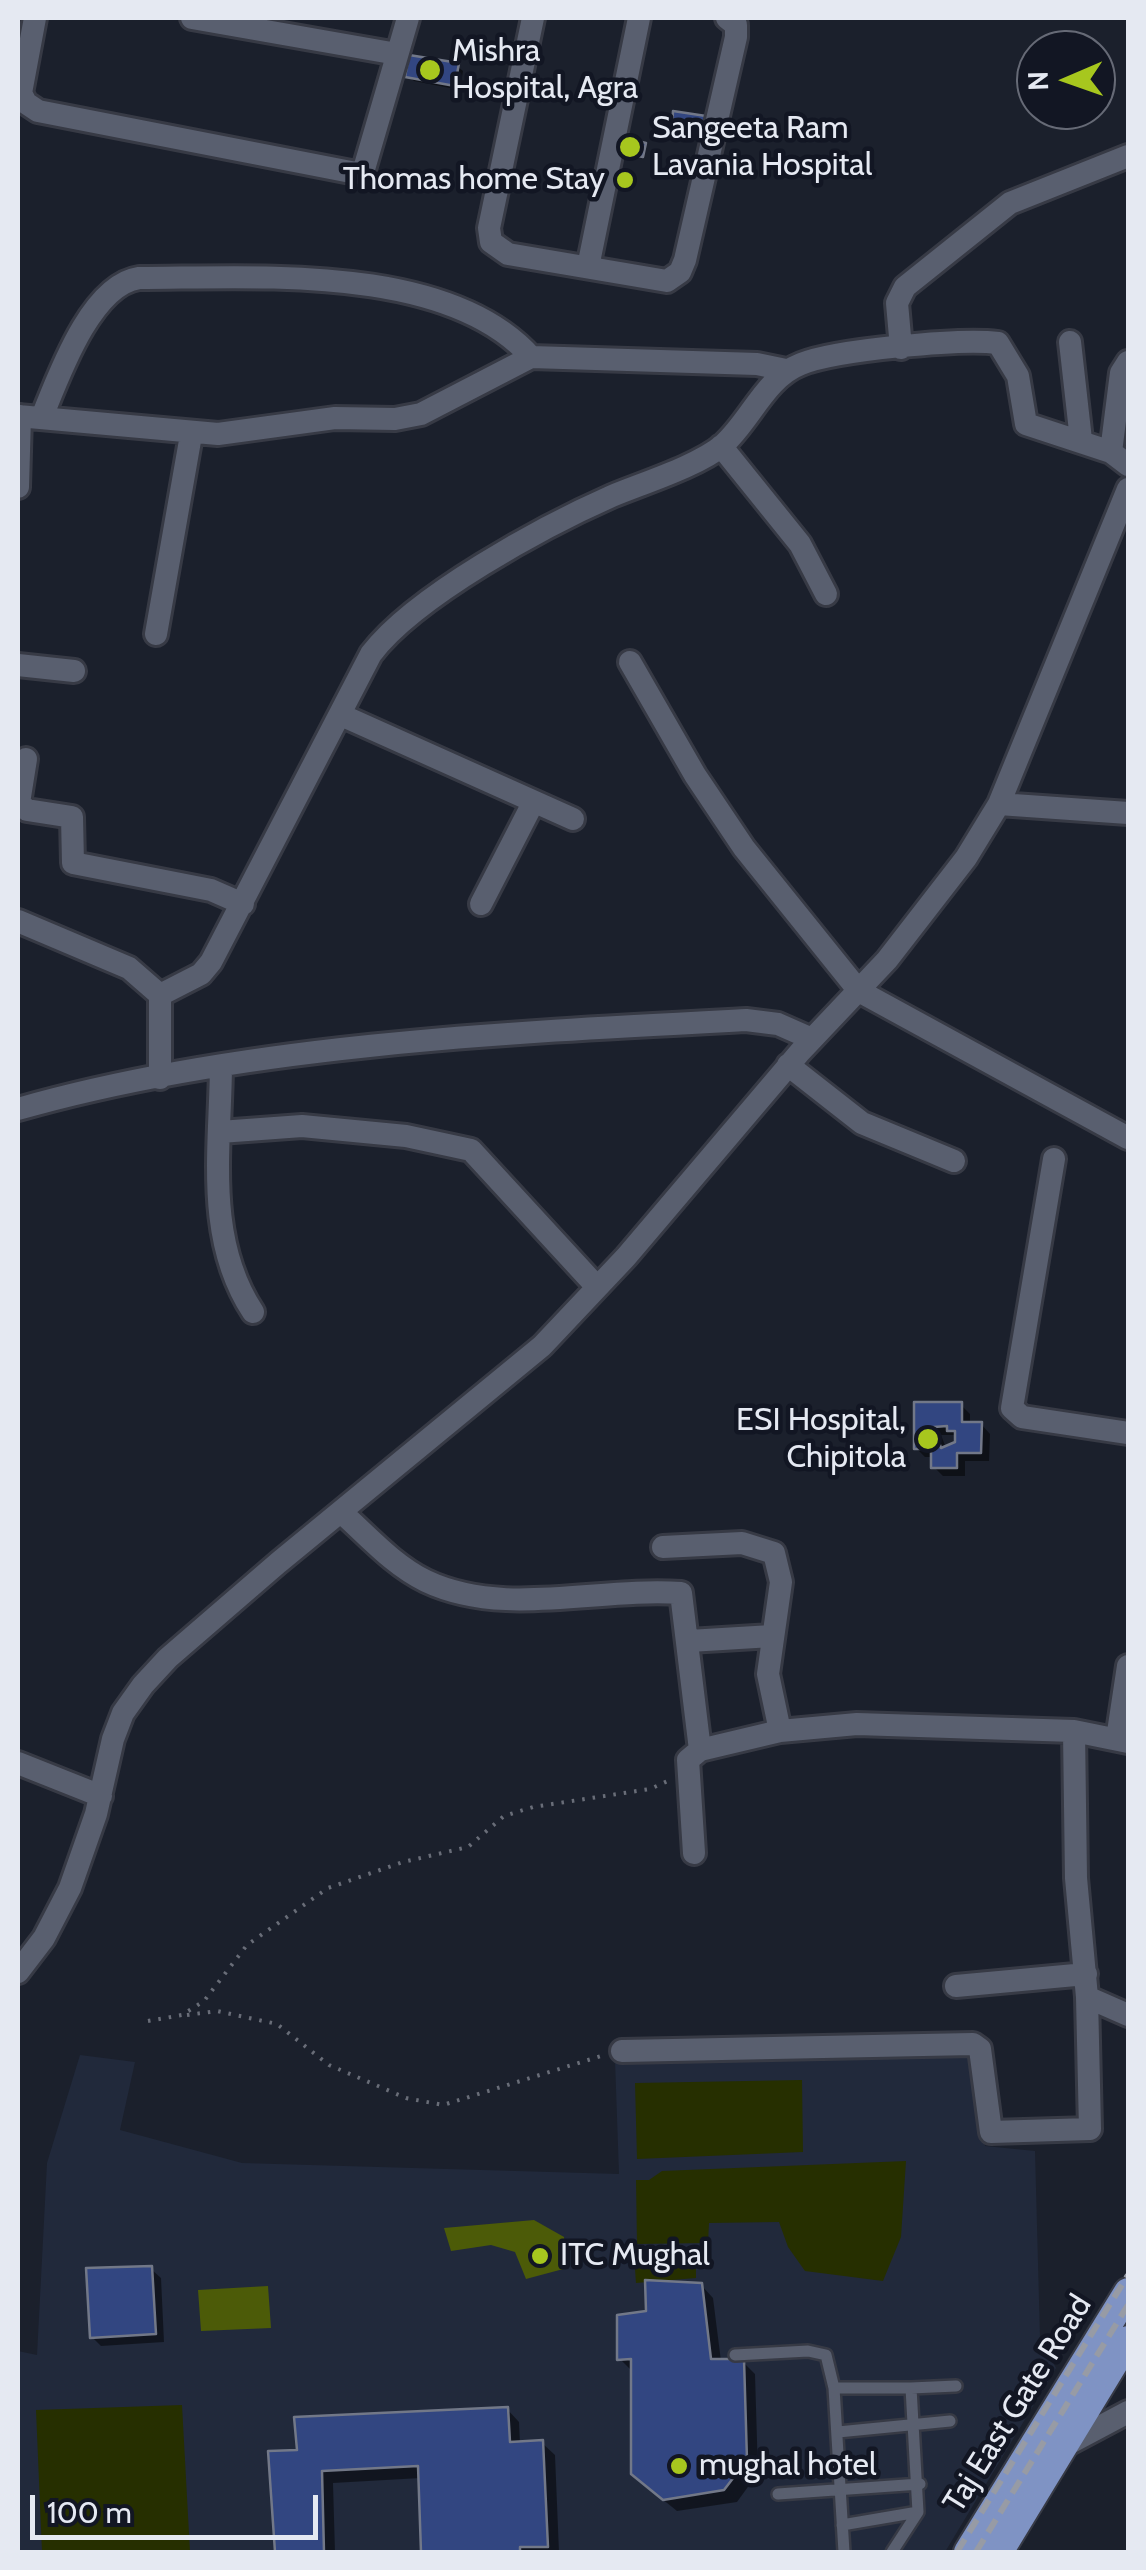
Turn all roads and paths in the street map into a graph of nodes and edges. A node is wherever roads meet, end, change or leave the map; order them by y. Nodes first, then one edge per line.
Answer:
1 (36, 18) edge
2 (192, 18) edge
3 (408, 18) edge
4 (532, 18) edge
5 (639, 18) edge
6 (727, 18) edge
7 (398, 54) junction
8 (1128, 156) edge
9 (588, 267) junction
10 (1070, 342) dead end
11 (901, 348) junction
12 (531, 357) junction
13 (1128, 362) edge
14 (786, 370) junction
15 (27, 416) edge
16 (191, 435) junction
17 (1081, 440) junction
18 (722, 446) junction
19 (1120, 458) edge
20 (18, 487) edge
21 (1128, 489) edge
22 (826, 594) dead end
23 (156, 634) dead end
24 (630, 662) dead end
25 (18, 665) edge
26 (74, 672) dead end
27 (341, 715) junction
28 (26, 759) dead end
29 (533, 803) junction
30 (999, 804) junction
31 (1128, 813) edge
32 (573, 819) dead end
33 (243, 904) junction
34 (481, 904) dead end
35 (18, 921) edge
36 (858, 990) junction
37 (160, 995) junction
38 (812, 1038) junction
39 (788, 1065) junction
40 (221, 1067) junction
41 (160, 1078) junction
42 (18, 1109) edge
43 (220, 1132) junction
44 (1128, 1138) edge
45 (1054, 1159) dead end
46 (954, 1161) dead end
47 (598, 1287) junction
48 (252, 1312) dead end
49 (1128, 1433) edge
50 (341, 1512) junction
51 (663, 1547) dead end
52 (772, 1636) junction
53 (689, 1641) junction
54 (1128, 1666) edge
55 (780, 1732) junction
56 (1074, 1732) junction
57 (1123, 1741) edge
58 (700, 1750) junction
59 (18, 1763) edge
60 (689, 1772) junction
61 (101, 1796) junction
62 (694, 1853) dead end
63 (18, 1972) edge
64 (956, 1986) dead end
65 (1086, 1986) junction
66 (182, 2015) junction
67 (1128, 2015) edge
68 (148, 2020) dead end
69 (622, 2051) joint
70 (1128, 2292) edge
71 (1128, 2340) edge
72 (735, 2355) dead end
73 (956, 2386) dead end
74 (834, 2388) junction
75 (910, 2388) junction
76 (1126, 2416) edge
77 (950, 2421) dead end
78 (915, 2425) junction
79 (838, 2432) junction
80 (1064, 2446) junction
81 (920, 2484) junction
82 (841, 2489) junction
83 (778, 2494) dead end
84 (918, 2512) junction
85 (842, 2525) junction
86 (844, 2552) edge
87 (892, 2552) edge
88 (968, 2552) edge
89 (999, 2552) edge

1 - 7 street
2 - 7 street
3 - 7 street
4 - 9 street
5 - 9 street
6 - 9 street
8 - 11 street
10 - 17 street
11 - 14 street
11 - 17 street
12 - 14 street
12 - 15 street
12 - 16 street
13 - 19 street
14 - 18 street
15 - 16 street
15 - 20 street
16 - 23 street
17 - 19 street
18 - 22 street
18 - 27 street
21 - 30 street
24 - 36 street
25 - 26 street
27 - 29 street
27 - 33 street
28 - 33 street
29 - 32 street
29 - 34 street
30 - 31 street
30 - 36 street
33 - 37 street
35 - 37 street
36 - 38 street
36 - 44 street
37 - 41 street
38 - 39 street
38 - 40 street
39 - 46 street
39 - 47 street
40 - 41 street
40 - 43 street
41 - 42 street
43 - 47 street
43 - 48 street
45 - 49 street
47 - 50 street
50 - 53 street
50 - 61 street
51 - 52 street
52 - 53 street
52 - 55 street
53 - 58 street
54 - 57 street
55 - 56 street
55 - 58 street
56 - 57 street
56 - 65 street
58 - 60 street
59 - 61 street
60 - 62 street
60 - 66 path
61 - 63 street
64 - 65 street
65 - 67 street
65 - 69 street
66 - 68 path
66 - 69 path
70 - 88 main road, Taj East Gate Road
71 - 80 main road
72 - 74 lane
73 - 75 lane
74 - 75 lane
74 - 79 lane
75 - 78 lane
76 - 80 street
77 - 78 lane
78 - 79 lane
78 - 81 lane
79 - 82 lane
80 - 89 main road
81 - 82 lane
81 - 84 lane
82 - 83 lane
82 - 85 lane
84 - 85 lane
84 - 87 lane
85 - 86 lane

